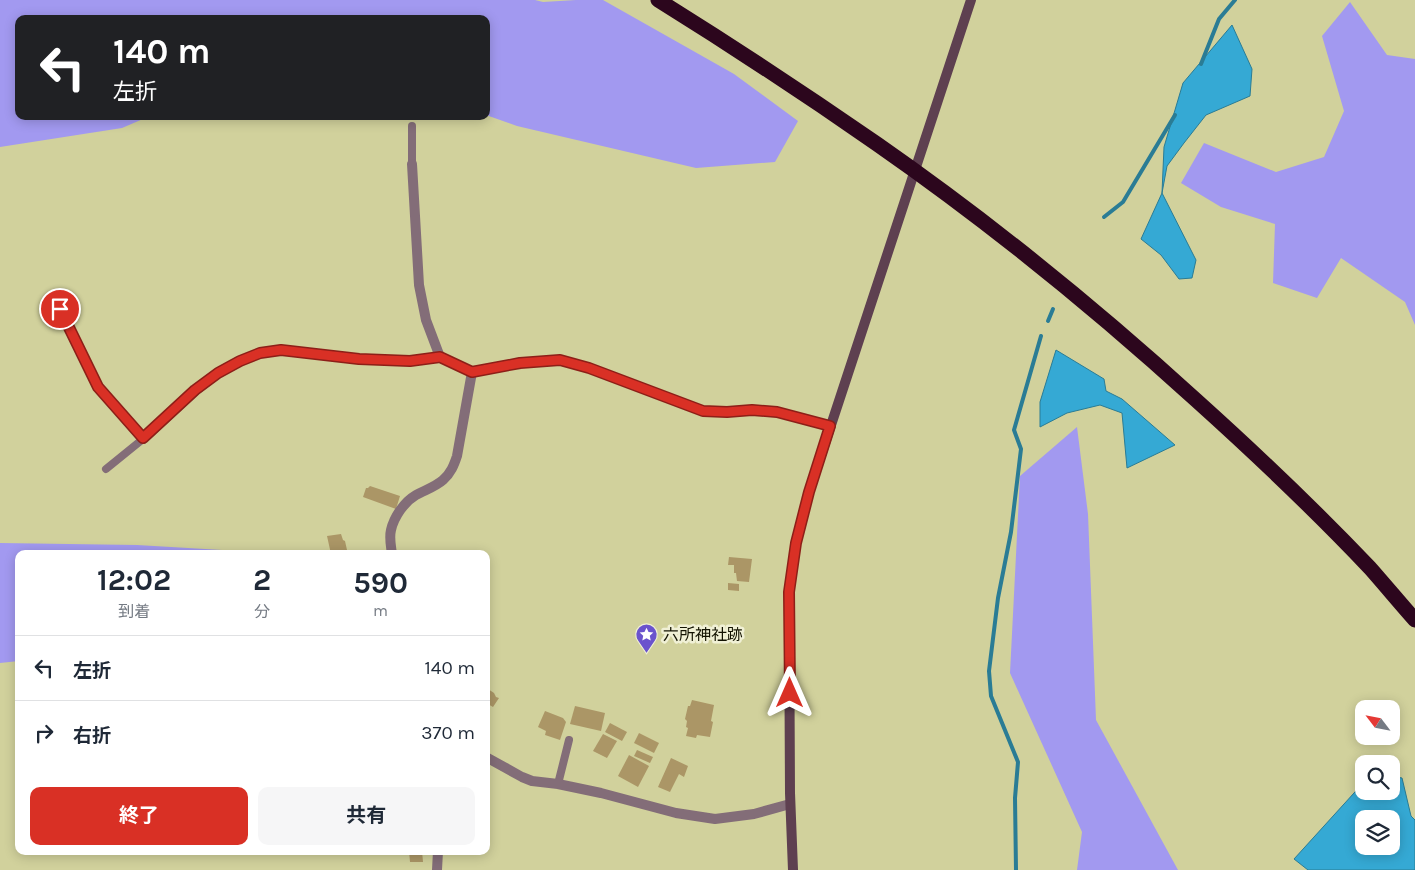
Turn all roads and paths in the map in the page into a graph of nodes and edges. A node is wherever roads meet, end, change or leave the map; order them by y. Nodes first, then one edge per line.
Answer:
1 (654, 0) edge
2 (658, 0) edge
3 (971, 0) edge
4 (703, 28) junction
5 (412, 126) dead end
6 (412, 164) joint
7 (60, 309) dead end
8 (440, 357) junction
9 (472, 372) junction
10 (830, 426) junction
11 (143, 438) junction
12 (106, 469) dead end
13 (391, 550) edge
14 (1415, 620) edge
15 (569, 740) dead end
16 (490, 759) edge
17 (558, 784) junction
18 (790, 804) junction
19 (438, 855) edge
20 (432, 870) edge
21 (437, 870) edge
22 (793, 870) edge

1 - 4 highway
2 - 4 highway
3 - 10 street
4 - 14 highway
5 - 6 lane
6 - 8 street
7 - 11 street
8 - 9 street
8 - 11 street
9 - 10 street
9 - 13 street
10 - 18 street
11 - 12 lane
15 - 17 lane
16 - 17 street
17 - 18 street
18 - 22 street
19 - 21 street
20 - 21 street

